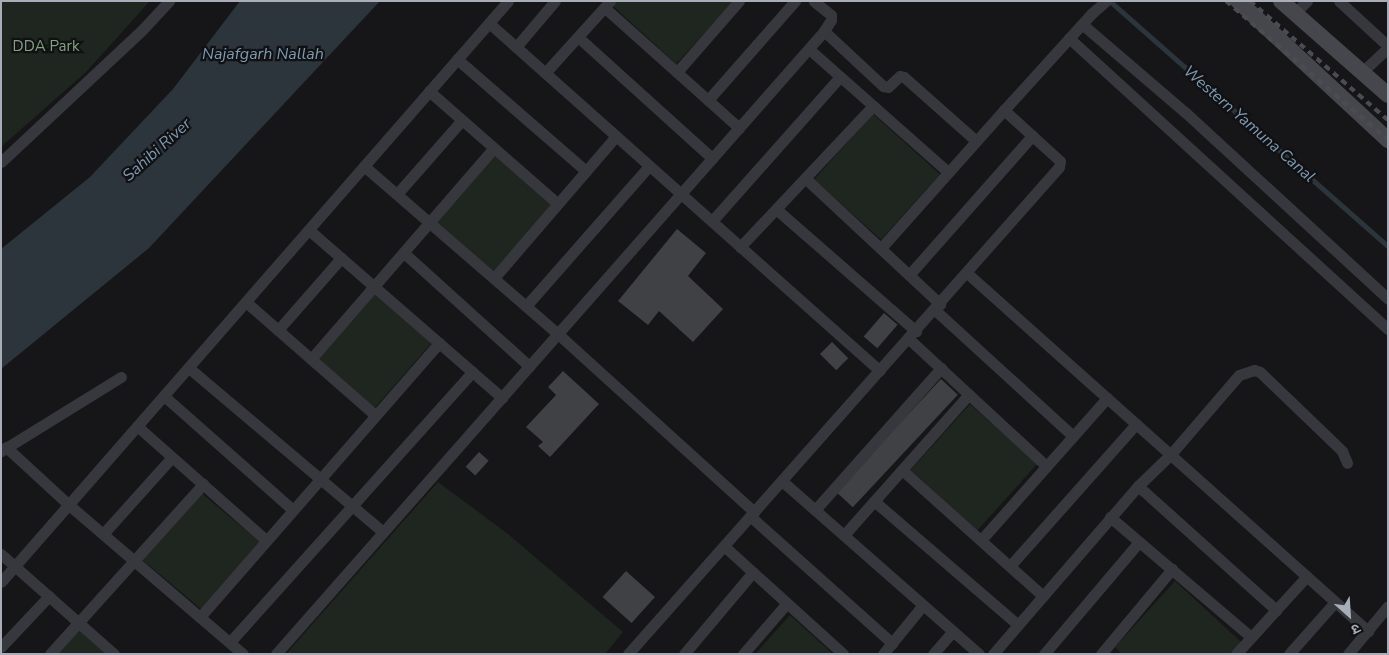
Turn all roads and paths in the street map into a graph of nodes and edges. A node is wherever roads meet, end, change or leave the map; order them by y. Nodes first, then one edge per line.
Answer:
1 (169, 1) edge
2 (508, 1) edge
3 (556, 1) edge
4 (739, 1) edge
5 (795, 1) edge
6 (814, 1) edge
7 (1106, 1) edge
8 (1238, 1) edge
9 (1281, 1) edge
10 (1307, 1) edge
11 (1340, 1) edge
12 (607, 4) edge
13 (1295, 13) junction
14 (489, 23) junction
15 (1082, 24) junction
16 (824, 31) junction
17 (578, 37) junction
18 (1069, 38) junction
19 (516, 47) junction
20 (1388, 47) edge
21 (808, 49) junction
22 (458, 59) junction
23 (677, 72) junction
24 (1362, 72) junction
25 (545, 73) junction
26 (840, 76) junction
27 (429, 91) junction
28 (1388, 95) edge
29 (708, 100) junction
30 (873, 106) junction
31 (1004, 110) junction
32 (462, 120) junction
33 (739, 128) junction
34 (616, 136) junction
35 (1032, 136) junction
36 (1388, 140) edge
37 (976, 141) junction
38 (494, 148) junction
39 (712, 158) junction
40 (1, 162) edge
41 (364, 166) junction
42 (649, 166) junction
43 (586, 171) junction
44 (948, 172) junction
45 (805, 178) junction
46 (397, 194) junction
47 (681, 194) junction
48 (558, 204) junction
49 (776, 209) junction
50 (712, 222) junction
51 (430, 223) junction
52 (308, 230) junction
53 (740, 247) junction
54 (881, 248) junction
55 (404, 252) junction
56 (341, 258) junction
57 (967, 273) junction
58 (909, 275) junction
59 (494, 278) junction
60 (374, 287) junction
61 (1388, 298) edge
62 (246, 302) junction
63 (526, 306) junction
64 (937, 307) junction
65 (1388, 329) edge
66 (278, 330) junction
67 (558, 334) junction
68 (912, 335) junction
69 (439, 343) junction
70 (311, 359) junction
71 (530, 366) junction
72 (188, 368) junction
73 (940, 368) junction
74 (880, 371) junction
75 (472, 372) junction
76 (121, 377) dead end
77 (969, 394) junction
78 (164, 396) junction
79 (502, 398) junction
80 (1107, 398) junction
81 (375, 415) junction
82 (1136, 424) junction
83 (137, 426) junction
84 (1073, 436) junction
85 (4, 449) edge
86 (1171, 454) junction
87 (172, 457) junction
88 (1347, 462) dead end
89 (1046, 466) junction
90 (902, 470) junction
91 (320, 479) junction
92 (782, 481) junction
93 (203, 484) junction
94 (1138, 486) junction
95 (874, 501) junction
96 (69, 505) junction
97 (352, 506) junction
98 (293, 510) junction
99 (815, 510) junction
100 (752, 514) junction
101 (1110, 517) junction
102 (383, 532) junction
103 (103, 534) junction
104 (844, 535) junction
105 (266, 540) junction
106 (981, 540) junction
107 (1140, 542) junction
108 (724, 546) junction
109 (1, 554) edge
110 (134, 561) junction
111 (15, 566) junction
112 (1010, 566) junction
113 (1172, 569) junction
114 (753, 572) junction
115 (1306, 576) junction
116 (1, 582) edge
117 (49, 596) junction
118 (1043, 596) junction
119 (1335, 602) junction
120 (787, 603) junction
121 (923, 605) junction
122 (1388, 606) edge
123 (1276, 610) junction
124 (200, 617) junction
125 (78, 622) junction
126 (1018, 625) junction
127 (952, 631) junction
128 (1368, 631) junction
129 (1251, 637) junction
130 (230, 642) junction
131 (892, 643) junction
132 (1, 647) edge
133 (1104, 653) edge
134 (50, 654) edge
135 (114, 654) edge
136 (243, 654) edge
137 (276, 654) edge
138 (628, 654) edge
139 (684, 654) edge
140 (743, 654) edge
141 (844, 654) edge
142 (883, 654) edge
143 (933, 654) edge
144 (978, 654) edge
145 (993, 654) edge
146 (1044, 654) edge
147 (1236, 654) edge
148 (1289, 654) edge
149 (1348, 654) edge

1 - 40 street
2 - 14 street
3 - 19 street
4 - 23 street
5 - 29 street
6 - 16 street
7 - 15 street
8 - 36 main road
9 - 13 main road
10 - 13 street
11 - 20 street
12 - 17 street
12 - 23 street
13 - 24 main road
14 - 19 street
14 - 22 street
15 - 18 street
15 - 61 street
16 - 21 street
16 - 37 street
17 - 25 street
17 - 39 street
18 - 31 street
18 - 65 street
19 - 25 street
20 - 24 street
21 - 26 street
21 - 33 street
22 - 27 street
22 - 43 street
23 - 29 street
24 - 28 main road
25 - 34 street
26 - 30 street
26 - 50 street
27 - 32 street
27 - 41 street
29 - 33 street
30 - 44 street
30 - 45 street
31 - 35 street
31 - 37 street
32 - 38 street
32 - 46 street
33 - 39 street
34 - 42 street
34 - 43 street
35 - 57 street
35 - 58 street
37 - 44 street
38 - 48 street
38 - 51 street
39 - 47 street
41 - 46 street
41 - 52 street
42 - 47 street
42 - 63 street
43 - 48 street
44 - 54 street
45 - 49 street
45 - 54 street
46 - 51 street
47 - 50 street
47 - 67 street
48 - 59 street
49 - 53 street
49 - 68 street
50 - 53 street
51 - 55 street
51 - 59 street
52 - 56 street
52 - 62 street
53 - 74 street
54 - 58 street
55 - 60 street
55 - 71 street
56 - 60 street
56 - 66 street
57 - 64 street
57 - 80 street
58 - 64 street
59 - 63 street
60 - 69 street
60 - 70 street
62 - 66 street
62 - 72 street
63 - 67 street
64 - 68 street
64 - 84 street
66 - 70 street
67 - 71 street
67 - 100 street
68 - 73 street
68 - 74 street
69 - 75 street
69 - 81 street
70 - 81 street
71 - 79 street
72 - 78 street
72 - 91 street
73 - 77 street
73 - 99 street
74 - 92 street
75 - 79 street
75 - 97 street
76 - 85 street
77 - 89 street
77 - 90 street
78 - 83 street
78 - 98 street
79 - 102 street
80 - 82 street
80 - 84 street
81 - 91 street
82 - 86 street
82 - 112 street
83 - 87 street
83 - 96 street
84 - 89 street
85 - 96 street
86 - 88 street
86 - 94 street
86 - 115 street
87 - 93 street
87 - 103 street
89 - 106 street
90 - 95 street
90 - 106 street
91 - 97 street
91 - 98 street
92 - 99 street
92 - 100 street
93 - 105 street
93 - 110 street
94 - 101 street
94 - 123 street
95 - 104 street
95 - 126 street
96 - 103 street
96 - 111 street
97 - 102 street
97 - 130 street
98 - 105 street
99 - 104 street
100 - 108 street
100 - 131 street
101 - 107 street
101 - 118 street
102 - 137 street
103 - 110 street
104 - 121 street
105 - 124 street
106 - 112 street
107 - 113 street
107 - 146 street
108 - 114 street
108 - 138 street
109 - 111 street
110 - 124 street
110 - 125 street
111 - 116 street
111 - 117 street
112 - 118 street
113 - 129 street
113 - 133 street
114 - 120 street
114 - 139 street
115 - 119 street
115 - 123 street
117 - 125 street
117 - 132 street
118 - 126 street
119 - 128 street
119 - 148 street
120 - 140 street
120 - 141 street
121 - 127 street
121 - 131 street
122 - 128 street
123 - 129 street
124 - 130 street
125 - 134 street
125 - 135 street
126 - 145 street
127 - 143 street
127 - 144 street
128 - 149 street
129 - 147 street
130 - 136 street
131 - 142 street

